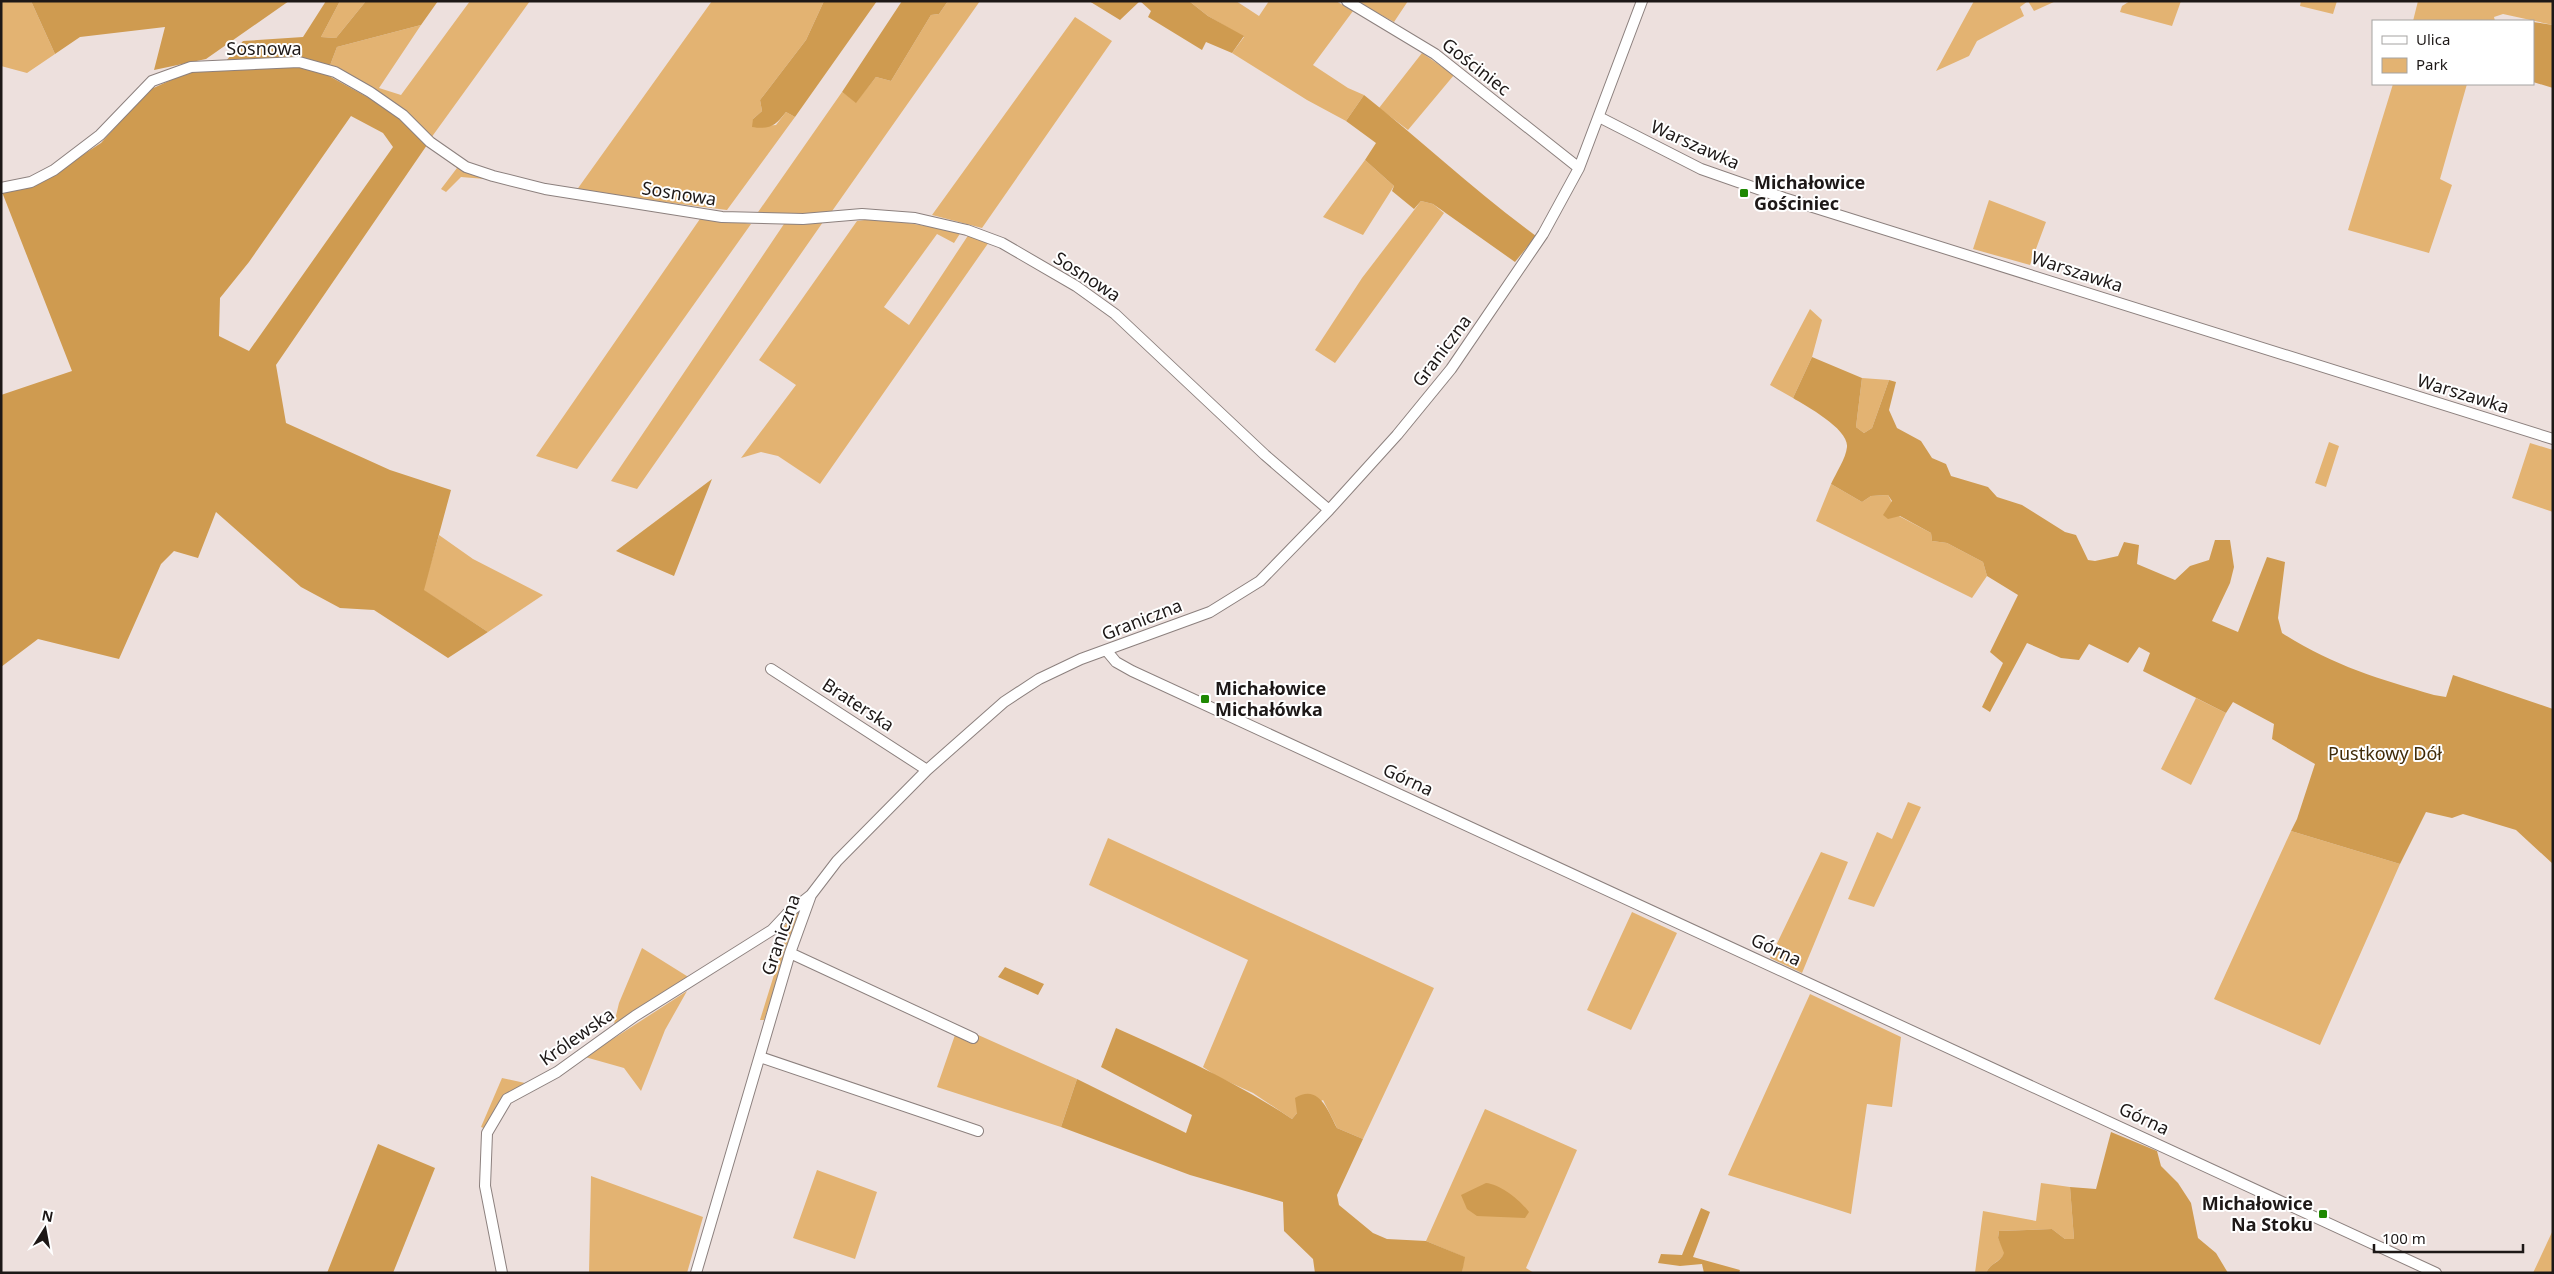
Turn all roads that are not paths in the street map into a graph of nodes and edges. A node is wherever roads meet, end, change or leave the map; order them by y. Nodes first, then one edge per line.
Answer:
1 (1347, 1) edge
2 (1642, 1) edge
3 (1599, 117) junction
4 (1579, 168) junction
5 (1, 188) edge
6 (2553, 439) edge
7 (1329, 510) junction
8 (1106, 650) junction
9 (771, 669) dead end
10 (927, 770) junction
11 (811, 895) junction
12 (790, 953) junction
13 (973, 1038) dead end
14 (760, 1057) junction
15 (978, 1131) dead end
16 (502, 1273) edge
17 (696, 1273) edge
18 (2436, 1273) edge

1 - 4 street, Gościniec
2 - 3 street, Graniczna
3 - 4 street, Graniczna
3 - 6 street, Warszawka
4 - 7 street, Graniczna
5 - 7 street, Sosnowa
7 - 8 street, Graniczna
8 - 10 street, Graniczna
8 - 18 street, Górna
9 - 10 street, Braterska
10 - 11 street, Graniczna
11 - 12 street, Graniczna
11 - 16 street, Królewska
12 - 13 street
12 - 14 street, Graniczna
14 - 15 street
14 - 17 street, Graniczna

